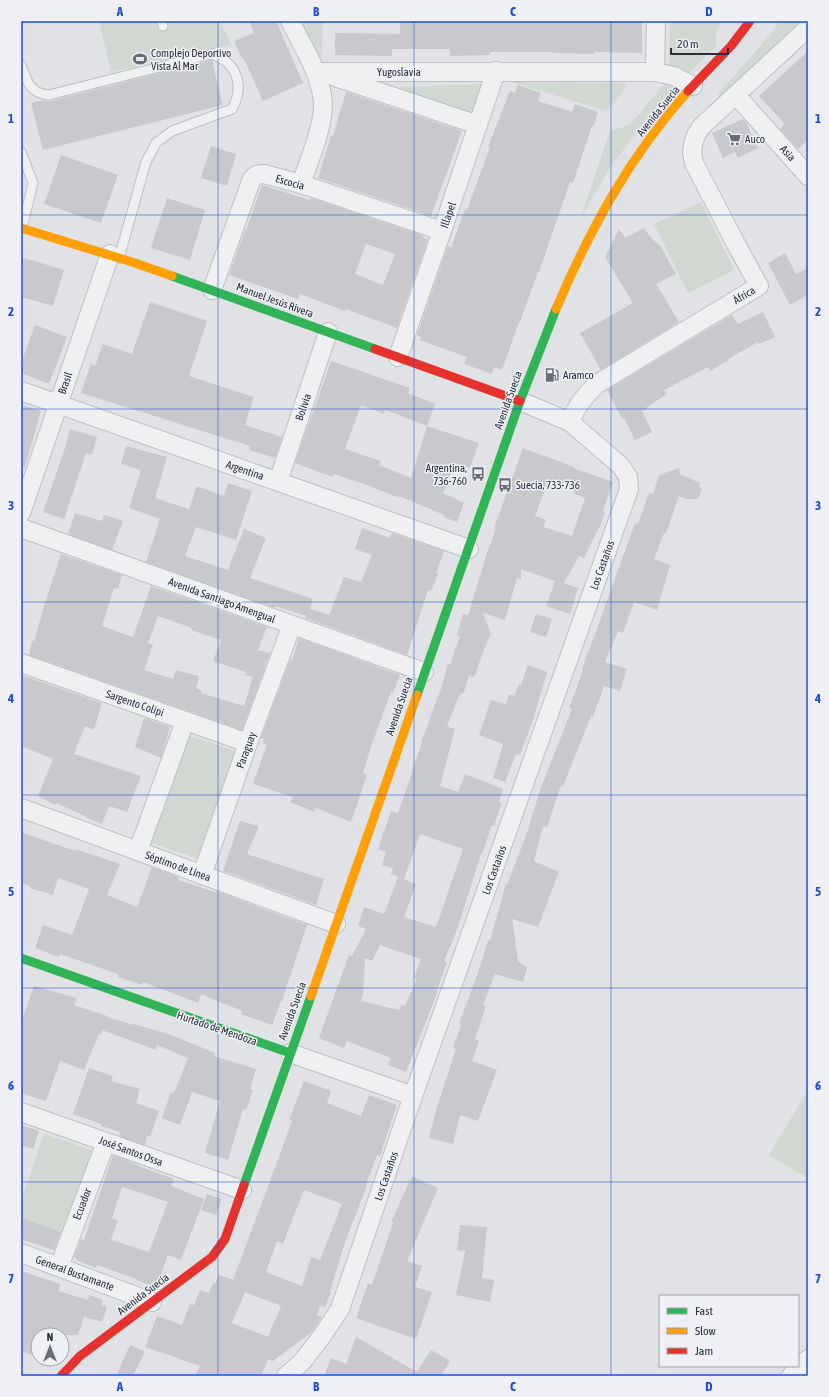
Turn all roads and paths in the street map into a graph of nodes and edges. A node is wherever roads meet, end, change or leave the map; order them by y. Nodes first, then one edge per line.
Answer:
1 (290, 21) edge
2 (656, 21) edge
3 (750, 21) edge
4 (808, 28) edge
5 (21, 65) edge
6 (496, 71) junction
7 (315, 72) junction
8 (655, 72) junction
9 (693, 86) junction
10 (736, 95) junction
11 (478, 125) junction
12 (21, 152) edge
13 (808, 176) edge
14 (301, 184) junction
15 (22, 228) edge
16 (442, 231) junction
17 (115, 256) junction
18 (212, 290) junction
19 (328, 332) junction
20 (398, 357) junction
21 (21, 391) edge
22 (520, 401) junction
23 (58, 404) junction
24 (570, 422) junction
25 (278, 482) junction
26 (21, 513) edge
27 (21, 528) edge
28 (468, 549) junction
29 (292, 625) junction
30 (21, 664) edge
31 (424, 672) junction
32 (185, 721) junction
33 (248, 743) junction
34 (21, 808) edge
35 (138, 851) junction
36 (202, 875) junction
37 (336, 924) junction
38 (21, 958) edge
39 (290, 1053) junction
40 (413, 1096) junction
41 (21, 1112) edge
42 (106, 1142) junction
43 (242, 1190) junction
44 (21, 1253) edge
45 (59, 1267) junction
46 (152, 1302) junction
47 (808, 1359) edge
48 (61, 1376) edge
49 (286, 1376) edge
50 (791, 1376) edge

1 - 7 street
2 - 8 street
3 - 9 main road, Avenida Suecia
4 - 10 street
5 - 17 lane
6 - 7 street, Yugoslavia
6 - 8 street, Yugoslavia
6 - 11 street, Illapel
7 - 11 street, Yugoslavia
7 - 14 street
8 - 9 street, Yugoslavia
9 - 22 main road, Avenida Suecia
10 - 13 street, Asia
10 - 24 street, África
11 - 16 street, Illapel
12 - 15 lane
14 - 16 street, Escocia
14 - 18 street, Escocia
15 - 17 main road, Manuel Jesús Rivera
16 - 20 street, Illapel
17 - 18 main road, Manuel Jesús Rivera
17 - 23 street, Brasil
18 - 19 main road, Manuel Jesús Rivera
19 - 20 main road, Manuel Jesús Rivera
19 - 25 street, Bolivia
20 - 22 main road, Manuel Jesús Rivera
21 - 23 street, Argentina
22 - 24 street, Los Castaños
22 - 28 main road, Avenida Suecia
23 - 25 street, Argentina
23 - 26 street, Brasil
24 - 40 street, Los Castaños
25 - 28 street, Argentina
27 - 29 street, Avenida Santiago Amengual
28 - 31 main road, Avenida Suecia
29 - 31 street, Avenida Santiago Amengual
29 - 33 street, Paraguay
30 - 32 street, Sargento Colipi
31 - 37 main road, Avenida Suecia
32 - 33 street, Sargento Colipi
32 - 35 street
33 - 36 street, Paraguay
34 - 35 street, Séptimo de Línea
35 - 36 street, Séptimo de Línea
36 - 37 street, Séptimo de Línea
37 - 39 main road, Avenida Suecia
38 - 39 main road, Hurtado de Mendoza
39 - 40 street, Hurtado de Mendoza
39 - 43 main road, Avenida Suecia
40 - 49 street, Los Castaños
41 - 42 street, José Santos Ossa
42 - 43 street, José Santos Ossa
42 - 45 street, Ecuador
43 - 46 main road, Avenida Suecia
44 - 45 street, General Bustamante
45 - 46 street, General Bustamante
46 - 48 main road, Avenida Suecia
47 - 50 street

